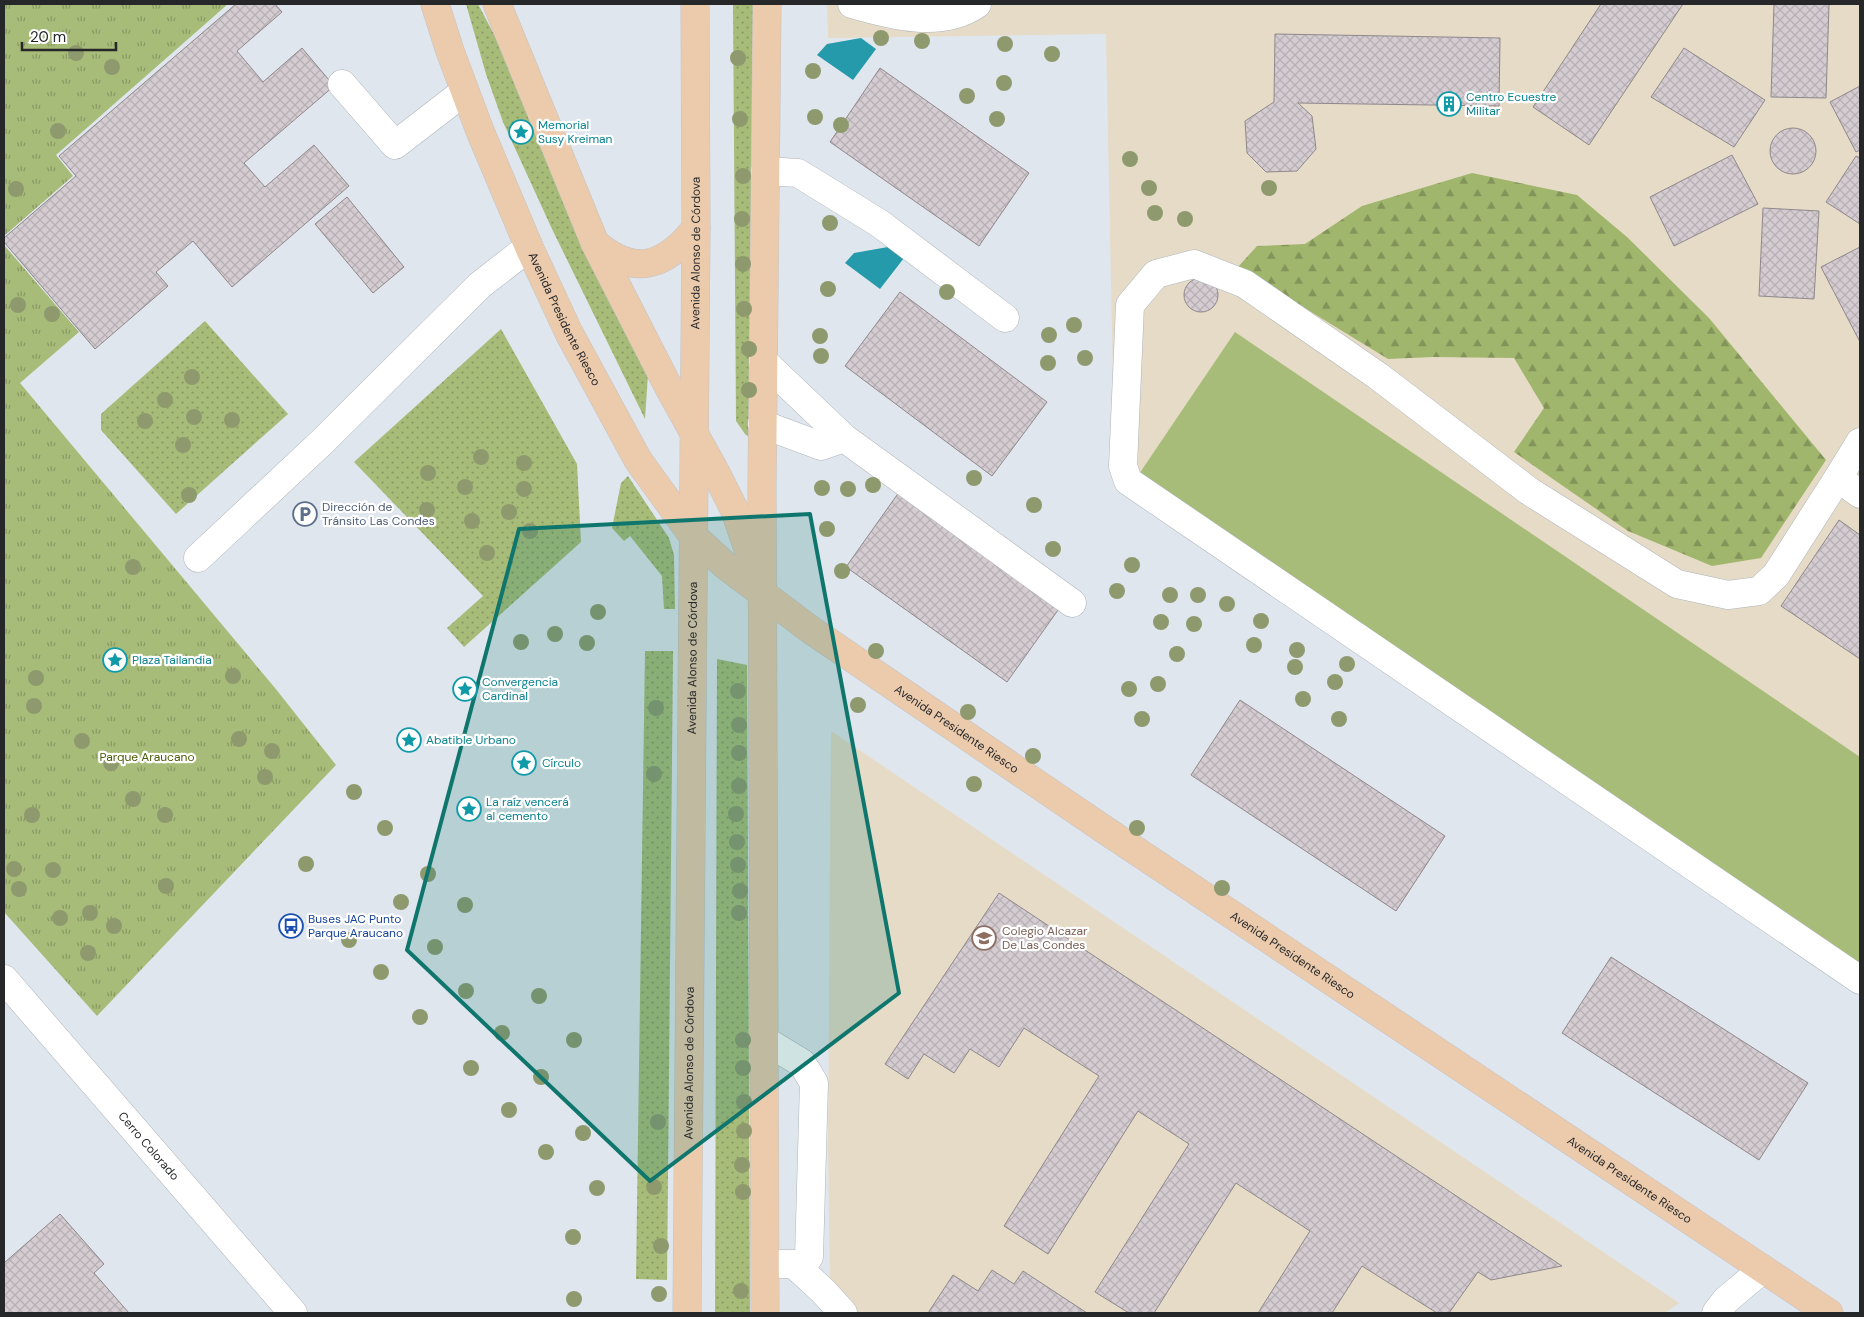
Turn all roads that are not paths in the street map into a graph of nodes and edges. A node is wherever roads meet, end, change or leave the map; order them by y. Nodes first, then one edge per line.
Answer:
1 (435, 4) edge
2 (497, 4) edge
3 (695, 4) edge
4 (767, 4) edge
5 (852, 4) edge
6 (976, 4) edge
7 (342, 84) dead end
8 (465, 91) junction
9 (765, 171) junction
10 (696, 228) junction
11 (595, 243) junction
12 (529, 248) junction
13 (1005, 318) dead end
14 (763, 361) junction
15 (762, 424) junction
16 (694, 436) junction
17 (844, 438) junction
18 (1860, 442) edge
19 (1838, 478) junction
20 (1860, 494) edge
21 (693, 536) junction
22 (198, 558) dead end
23 (762, 592) junction
24 (1072, 603) dead end
25 (4, 979) edge
26 (1860, 980) edge
27 (764, 1040) junction
28 (766, 1264) junction
29 (799, 1269) junction
30 (1763, 1269) junction
31 (293, 1313) edge
32 (687, 1313) edge
33 (765, 1313) edge
34 (843, 1313) edge
35 (1716, 1313) edge
36 (1828, 1313) edge

1 - 8 main road, Avenida Presidente Riesco
2 - 11 main road
3 - 10 main road, Avenida Alonso de Córdova
4 - 9 main road
5 - 6 street
7 - 8 street
8 - 12 main road, Avenida Presidente Riesco
9 - 13 street
9 - 14 main road
10 - 11 main road
10 - 16 main road, Avenida Alonso de Córdova
11 - 16 main road
12 - 21 main road, Avenida Presidente Riesco
12 - 22 street
14 - 15 main road
14 - 17 street
15 - 17 street
15 - 23 main road
16 - 21 main road, Avenida Alonso de Córdova
16 - 23 main road
17 - 24 street
18 - 19 street
19 - 20 street
19 - 26 street
21 - 23 main road, Avenida Presidente Riesco
21 - 32 main road, Avenida Alonso de Córdova
23 - 27 main road
23 - 30 main road, Avenida Presidente Riesco
25 - 31 street, Cerro Colorado
27 - 28 main road
27 - 29 street
28 - 29 street
28 - 33 main road
29 - 34 street
30 - 35 street
30 - 36 main road, Avenida Presidente Riesco

